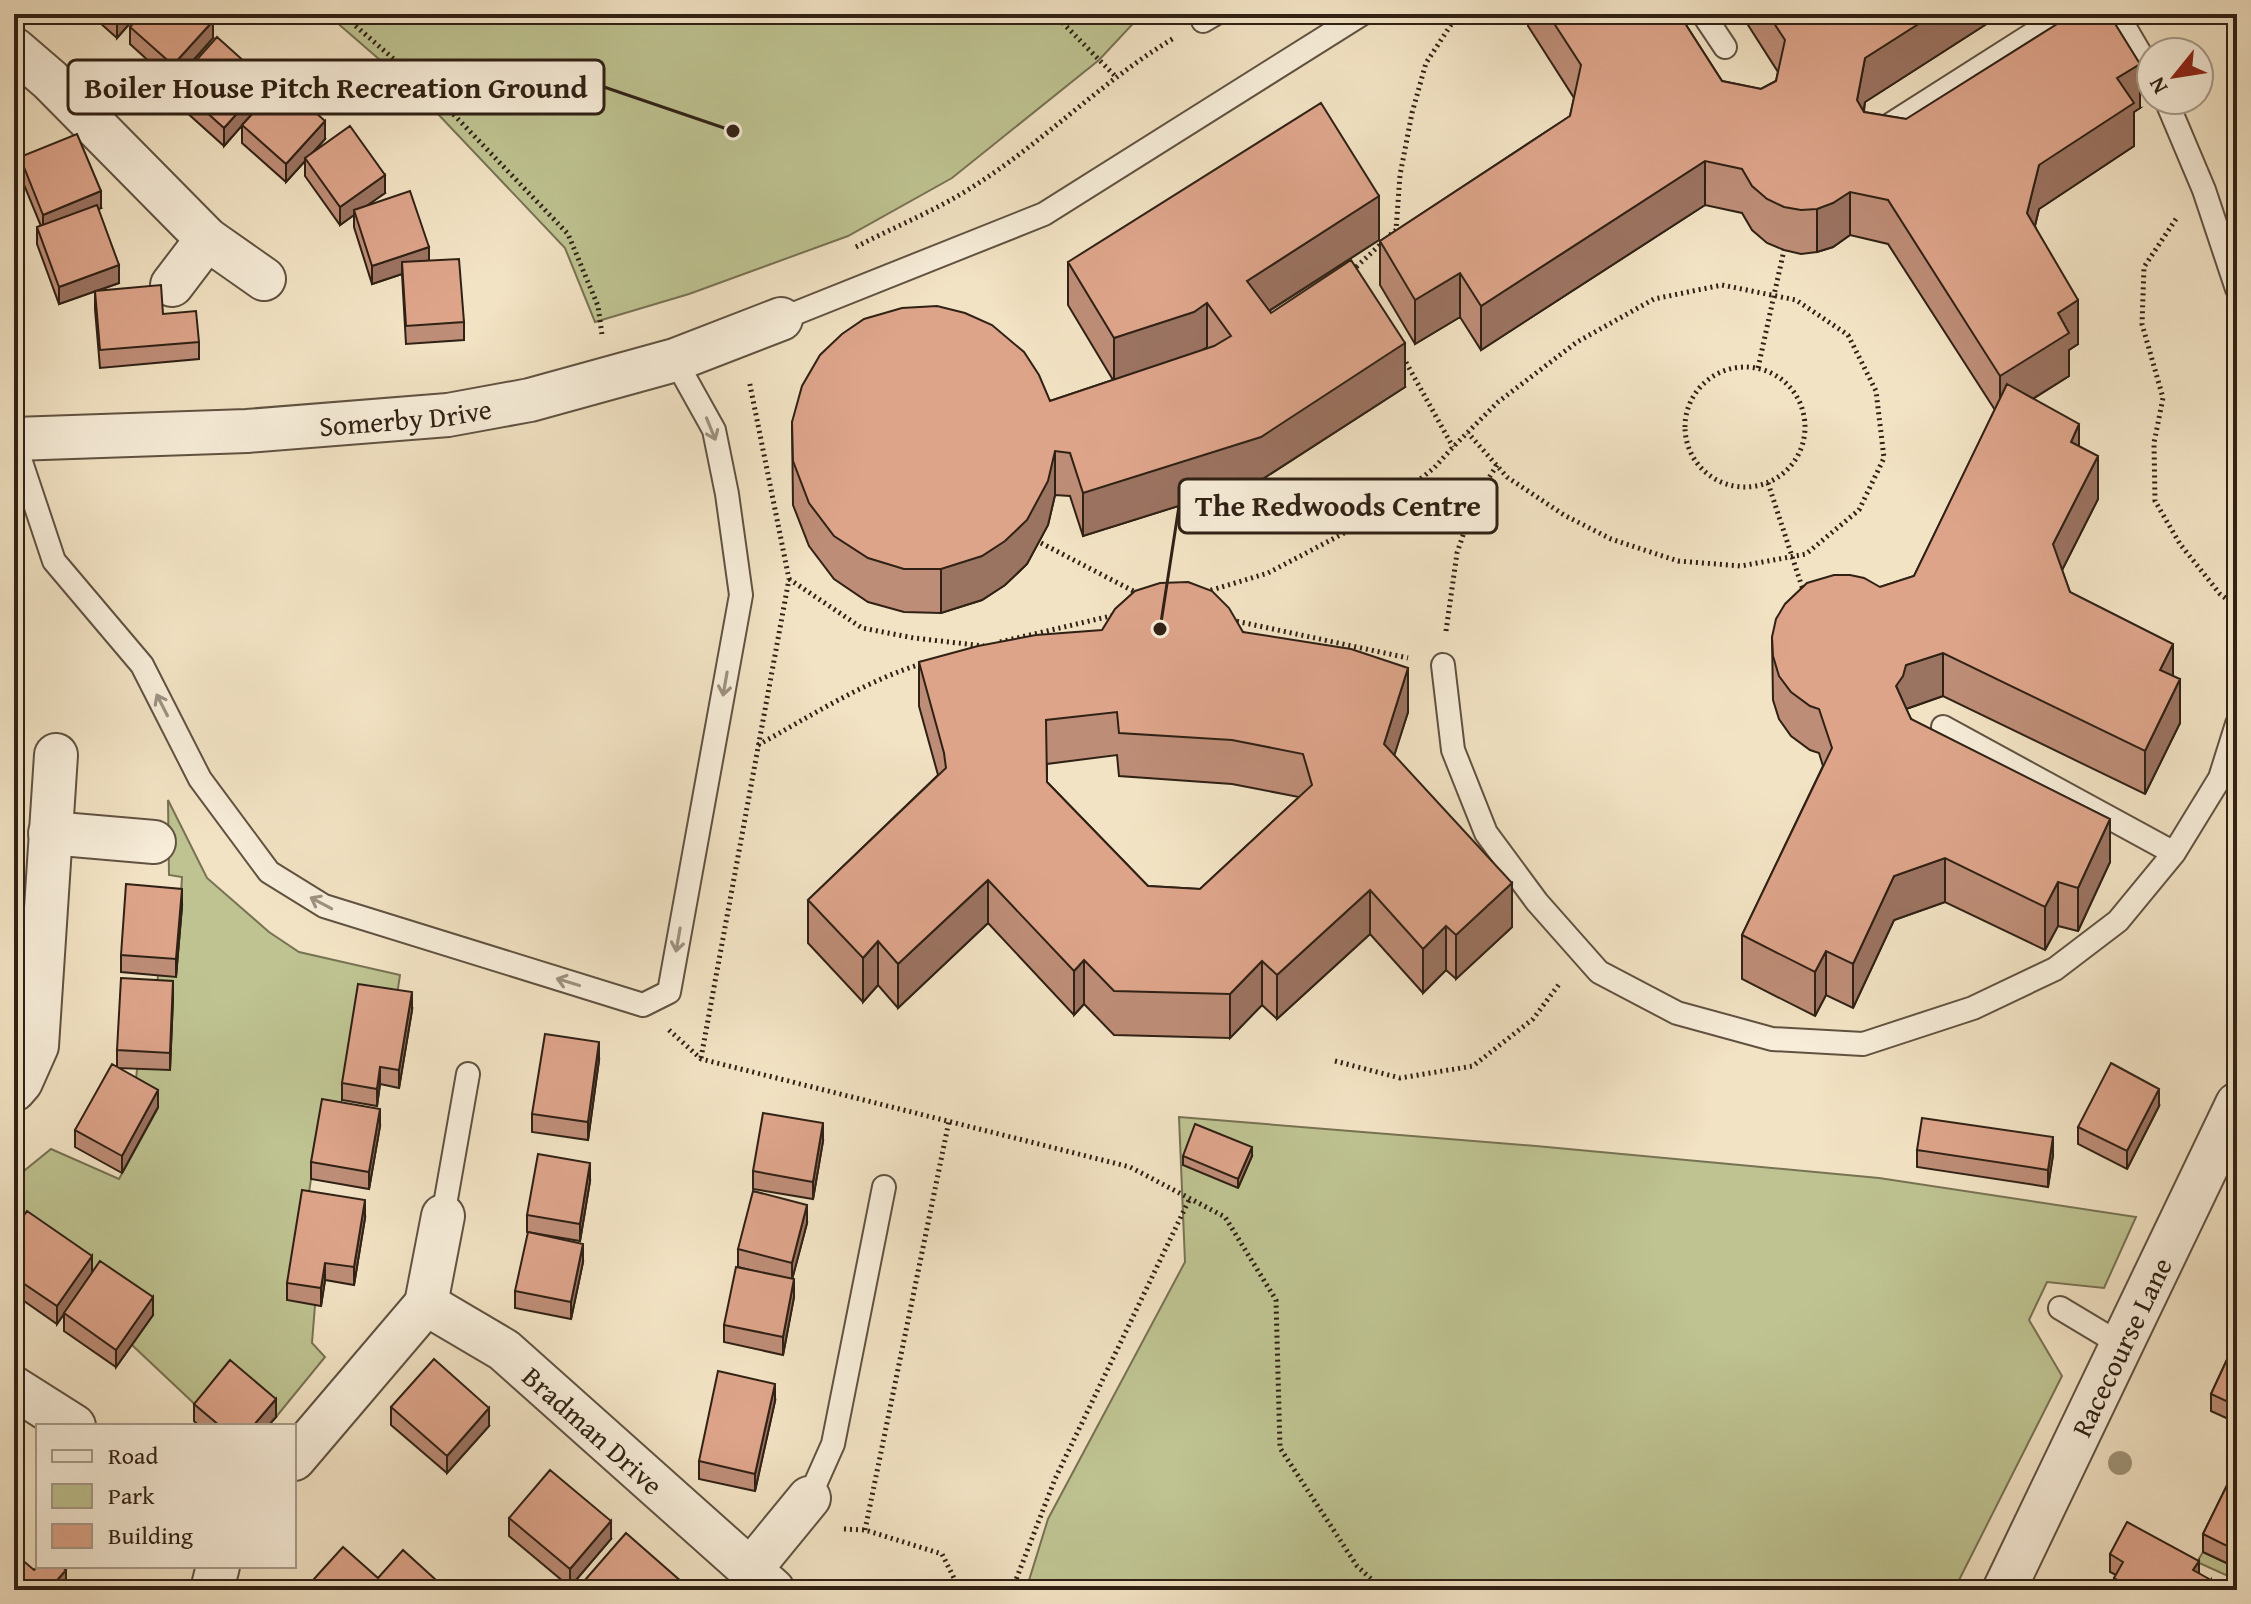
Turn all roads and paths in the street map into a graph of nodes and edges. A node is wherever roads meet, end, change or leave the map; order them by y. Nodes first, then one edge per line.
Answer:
1 (342, 14) edge
2 (1054, 14) edge
3 (1362, 14) edge
4 (1458, 14) edge
5 (1703, 14) edge
6 (2064, 14) edge
7 (2117, 14) edge
8 (1209, 18) edge
9 (2135, 45) edge
10 (1725, 47) dead end
11 (14, 49) edge
12 (1116, 77) junction
13 (2173, 116) edge
14 (1888, 126) edge
15 (2204, 190) junction
16 (207, 239) junction
17 (1784, 250) edge
18 (845, 252) dead end
19 (264, 279) dead end
20 (1362, 282) edge
21 (172, 285) dead end
22 (2237, 289) edge
23 (1775, 295) junction
24 (781, 319) joint
25 (1400, 351) edge
26 (675, 360) junction
27 (1758, 368) junction
28 (607, 379) junction
29 (1468, 433) junction
30 (14, 440) edge
31 (1453, 447) junction
32 (1497, 465) junction
33 (1768, 483) junction
34 (1041, 543) edge
35 (1790, 557) junction
36 (789, 579) dead end
37 (1201, 593) edge
38 (1805, 597) edge
39 (1147, 598) edge
40 (2237, 607) edge
41 (1130, 612) edge
42 (1220, 618) edge
43 (985, 646) junction
44 (970, 650) edge
45 (940, 659) edge
46 (1443, 665) junction
47 (2237, 724) edge
48 (1943, 727) dead end
49 (758, 745) dead end
50 (56, 755) dead end
51 (50, 833) junction
52 (154, 842) dead end
53 (2174, 853) junction
54 (1583, 953) junction
55 (643, 1005) junction
56 (1335, 1061) dead end
57 (468, 1074) dead end
58 (14, 1090) edge
59 (2237, 1104) edge
60 (949, 1121) junction
61 (884, 1187) dead end
62 (1190, 1198) junction
63 (443, 1216) joint
64 (426, 1304) junction
65 (2060, 1308) dead end
66 (2120, 1344) junction
67 (14, 1388) edge
68 (71, 1424) edge
69 (296, 1457) edge
70 (798, 1512) junction
71 (865, 1530) junction
72 (218, 1568) edge
73 (762, 1580) edge
74 (212, 1590) edge
75 (954, 1590) edge
76 (1012, 1590) edge
77 (1383, 1590) edge
78 (2004, 1590) edge

1 - 28 path
2 - 12 path
3 - 24 lane
4 - 20 path
5 - 10 lane
6 - 14 lane
7 - 9 lane
8 - 12 path
11 - 16 street
12 - 18 path
13 - 15 lane
15 - 22 lane
15 - 40 path
16 - 19 street
16 - 21 street
17 - 23 path
23 - 27 path
23 - 29 path
23 - 35 path
24 - 26 street, Somerby Drive
25 - 31 path
26 - 28 street, Somerby Drive
26 -> 55 lane
27 - 33 path
27 - 33 path
28 - 30 street, Somerby Drive
29 - 31 path
29 - 32 path
55 -> 30 lane
31 - 37 path
32 - 35 path
32 - 46 path
33 - 35 path
34 - 39 path
35 - 38 path
36 - 43 path
41 - 43 path
42 - 46 path
43 - 44 path
45 - 49 path
46 - 54 lane
47 - 53 lane
48 - 53 lane
50 - 51 street
51 - 52 street
51 - 58 street
53 - 54 lane
54 - 56 path
55 - 60 path
57 - 63 lane
59 - 66 street, Racecourse Lane
60 - 62 path
60 - 71 path
61 - 70 lane
62 - 76 path
62 - 77 path
63 - 64 street
64 - 69 street
64 - 73 street, Bradman Drive
65 - 66 lane
66 - 78 street, Racecourse Lane
67 - 68 street
70 - 71 path
70 - 73 street, Bradman Drive
71 - 75 path
72 - 74 street

